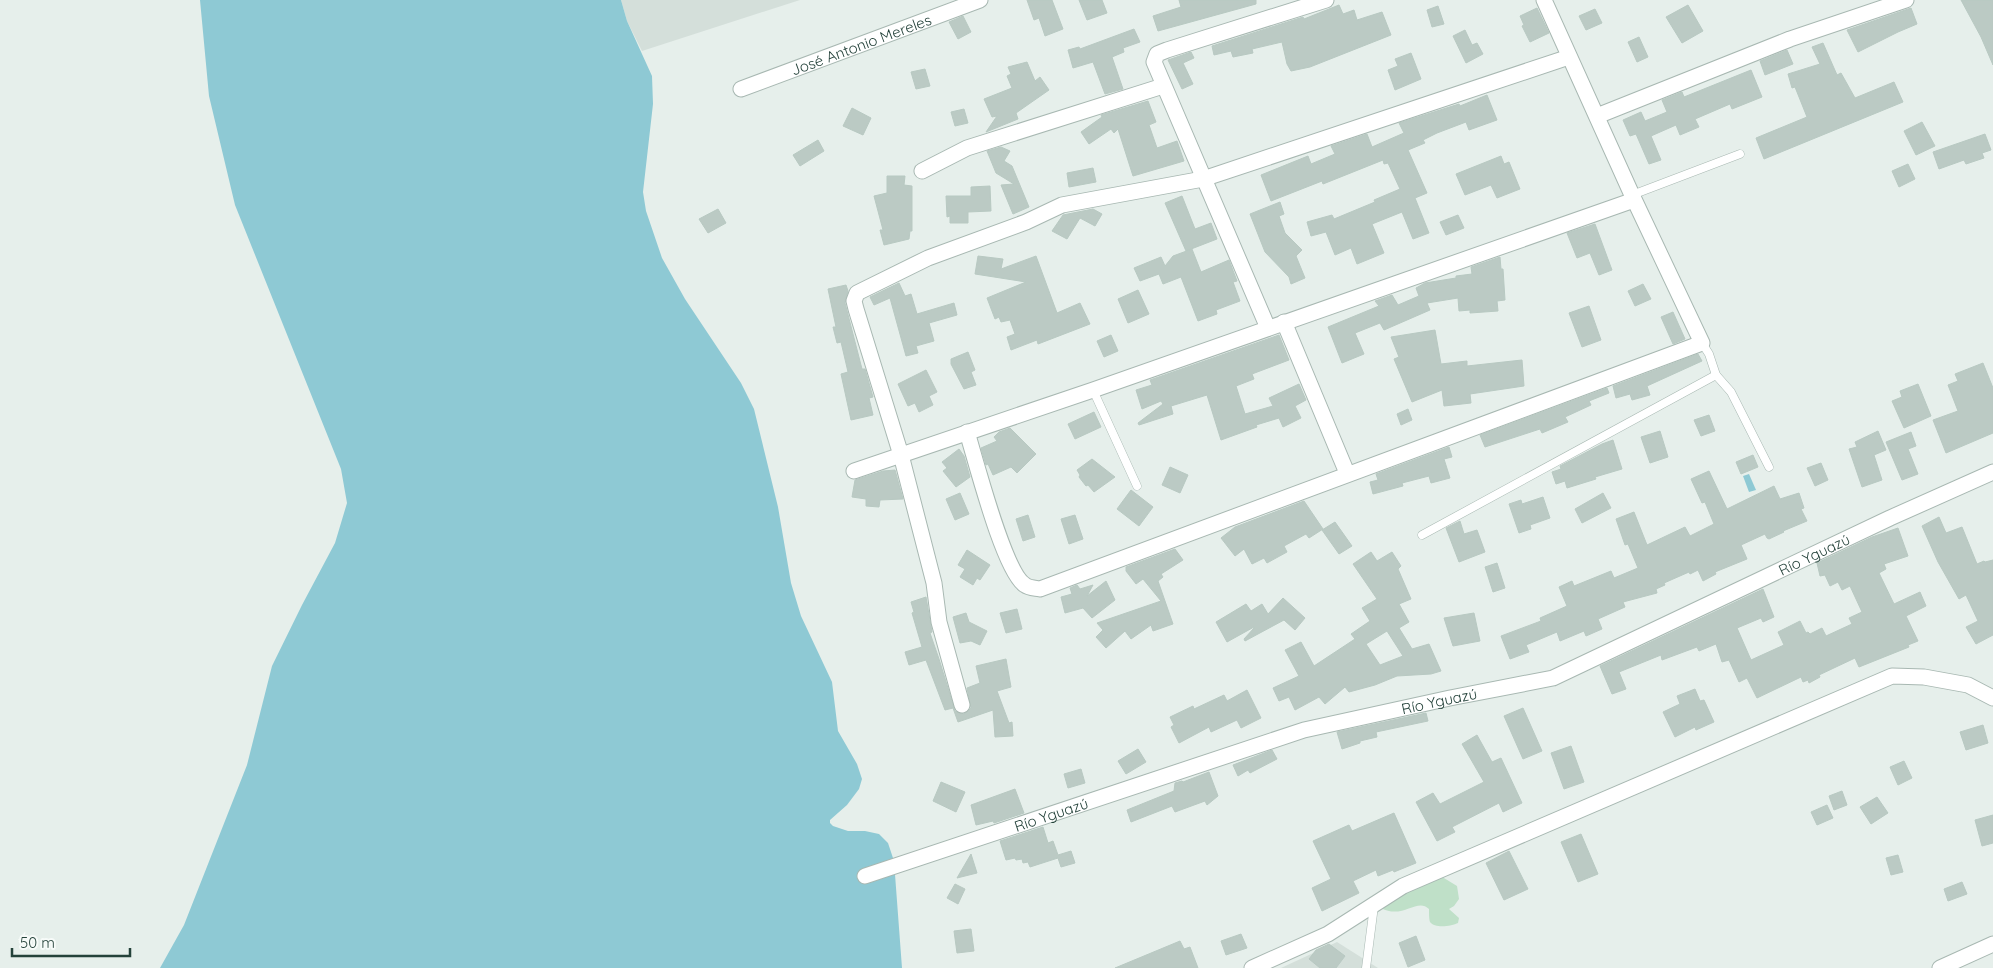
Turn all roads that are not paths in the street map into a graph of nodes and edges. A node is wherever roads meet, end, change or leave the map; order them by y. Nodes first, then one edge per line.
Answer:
1 (980, 0) edge
2 (1326, 0) edge
3 (1544, 0) edge
4 (1906, 0) edge
5 (1569, 57) junction
6 (1163, 86) junction
7 (741, 89) dead end
8 (1597, 116) junction
9 (1740, 154) dead end
10 (922, 171) dead end
11 (1203, 180) junction
12 (1633, 198) junction
13 (1284, 322) junction
14 (1268, 328) junction
15 (1702, 343) junction
16 (1716, 375) junction
17 (1093, 390) junction
18 (967, 432) junction
19 (901, 455) junction
20 (1769, 467) dead end
21 (854, 471) dead end
22 (1993, 472) edge
23 (1347, 473) junction
24 (1136, 486) dead end
25 (1422, 535) dead end
26 (1993, 698) edge
27 (962, 705) dead end
28 (865, 876) dead end
29 (1374, 904) junction
30 (1993, 944) edge
31 (1252, 968) edge
32 (1366, 968) edge
33 (1940, 968) edge

1 - 7 street, José Antonio Mereles
2 - 6 street
3 - 5 street
4 - 8 street
5 - 8 street
5 - 11 street
6 - 10 street
6 - 11 street
8 - 12 street
9 - 12 lane
11 - 14 street
11 - 19 street
12 - 13 street
12 - 15 street
13 - 14 street
13 - 23 street
14 - 17 street
15 - 16 lane
15 - 23 street
16 - 20 lane
16 - 25 lane
17 - 18 street
17 - 24 lane
18 - 19 street
18 - 23 street
19 - 21 street
19 - 27 street
22 - 28 street, Río Yguazú
26 - 29 street
29 - 31 street
29 - 32 lane
30 - 33 street

